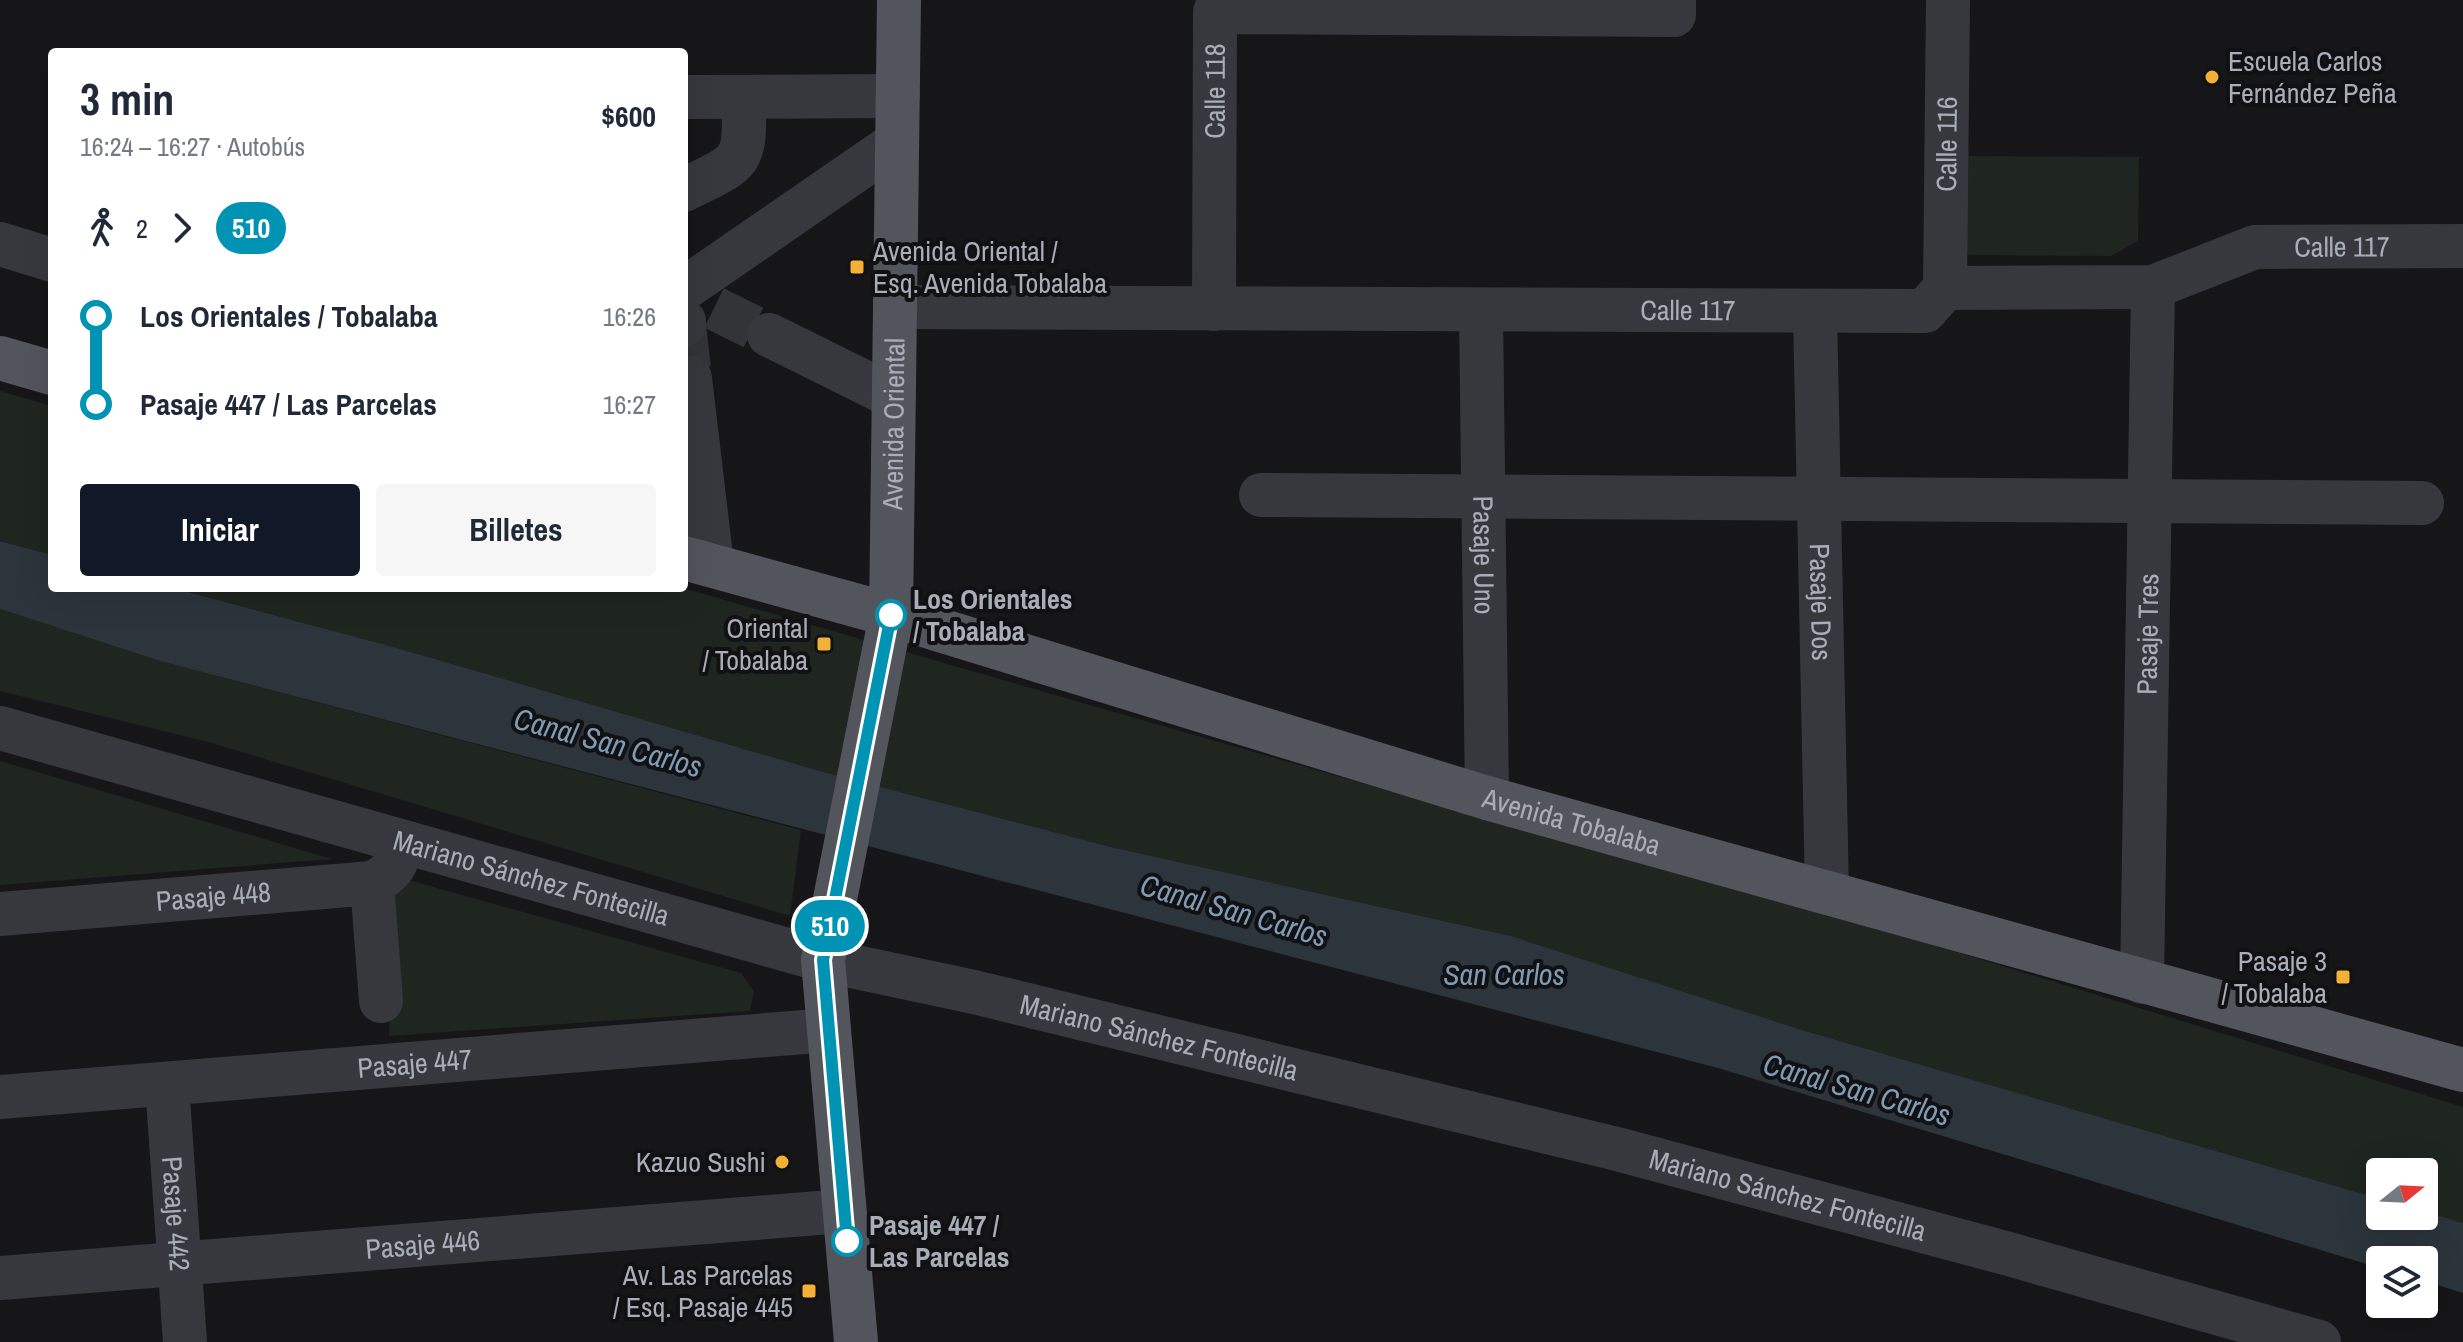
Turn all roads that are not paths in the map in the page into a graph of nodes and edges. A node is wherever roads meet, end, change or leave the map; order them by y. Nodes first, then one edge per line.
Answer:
1 (899, 0) edge
2 (1674, 0) edge
3 (1948, 0) edge
4 (898, 96) junction
5 (688, 97) edge
6 (743, 97) junction
7 (897, 142) junction
8 (688, 188) edge
9 (0, 244) edge
10 (2463, 246) edge
11 (48, 259) edge
12 (2153, 287) junction
13 (1945, 288) junction
14 (690, 307) edge
15 (896, 307) junction
16 (1214, 309) junction
17 (1481, 311) junction
18 (1815, 312) junction
19 (769, 335) tunnel mouth
20 (0, 358) edge
21 (48, 372) edge
22 (690, 378) dead end
23 (894, 397) junction
24 (1261, 495) dead end
25 (1483, 496) junction
26 (1820, 499) junction
27 (2150, 502) junction
28 (2422, 503) dead end
29 (698, 562) edge
30 (891, 615) junction
31 (0, 728) edge
32 (1487, 798) junction
33 (402, 843) junction
34 (372, 883) junction
35 (1827, 893) junction
36 (0, 914) edge
37 (823, 960) junction
38 (2142, 982) junction
39 (381, 1001) dead end
40 (829, 1030) junction
41 (2463, 1070) edge
42 (167, 1084) junction
43 (0, 1097) edge
44 (844, 1211) junction
45 (179, 1264) junction
46 (0, 1278) edge
47 (185, 1342) edge
48 (856, 1342) edge
49 (2319, 1342) edge

1 - 4 main road, Avenida Oriental
2 - 16 street, Calle 118
3 - 13 street, Calle 116
4 - 6 street
4 - 7 main road, Avenida Oriental
5 - 6 street
6 - 8 street
7 - 14 street
7 - 15 main road, Avenida Oriental
9 - 11 street
10 - 12 street, Calle 117
12 - 13 street, Calle 117
12 - 27 street, Pasaje Tres
13 - 18 street, Calle 117
15 - 16 street, Calle 117
15 - 23 main road, Avenida Oriental
16 - 17 street, Calle 117
17 - 18 street, Calle 117
17 - 25 street, Pasaje Uno
18 - 26 street, Pasaje Dos
19 - 23 street
20 - 21 main road
22 - 29 street
23 - 30 main road, Avenida Oriental
24 - 25 street
25 - 26 street
25 - 32 street, Pasaje Uno
26 - 27 street
26 - 35 street, Pasaje Dos
27 - 28 street
27 - 38 street, Pasaje Tres
29 - 30 main road, Avenida Tobalaba
30 - 32 main road, Avenida Tobalaba
30 - 37 main road, Avenida Oriental
31 - 33 street, Mariano Sánchez Fontecilla
32 - 35 main road, Avenida Tobalaba
33 - 34 street
33 - 37 street, Mariano Sánchez Fontecilla
34 - 36 street, Pasaje 448
34 - 39 street
35 - 38 main road, Avenida Tobalaba
37 - 40 main road, Avenida Oriental
37 - 49 street, Mariano Sánchez Fontecilla
38 - 41 main road, Avenida Tobalaba
40 - 42 street, Pasaje 447
40 - 44 main road, Avenida Oriental
42 - 43 street, Pasaje 447
42 - 45 street, Pasaje 442
44 - 45 street, Pasaje 446
44 - 48 main road, Avenida Oriental
45 - 46 street, Pasaje 446
45 - 47 street, Pasaje 442

